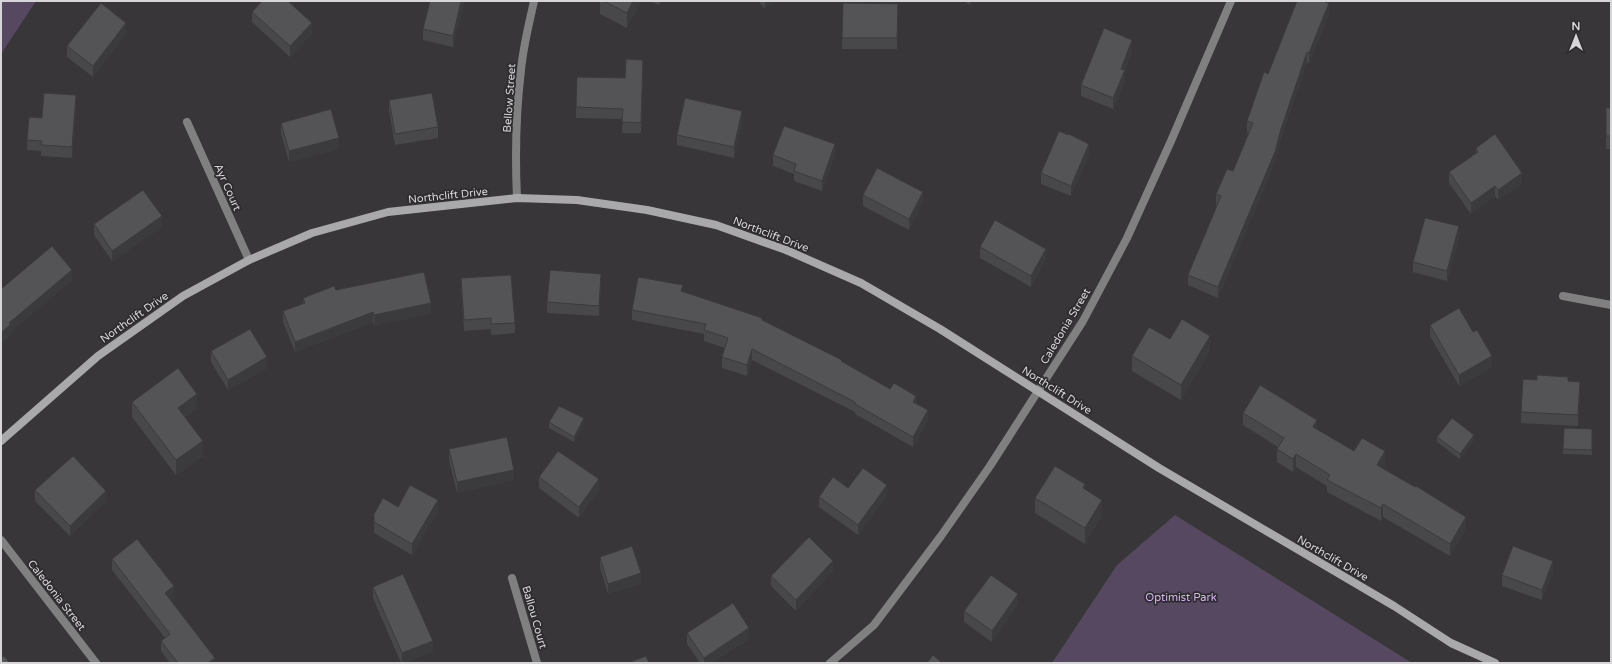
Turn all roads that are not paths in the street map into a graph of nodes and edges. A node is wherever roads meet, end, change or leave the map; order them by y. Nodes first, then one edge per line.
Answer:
1 (534, 1) edge
2 (1231, 1) edge
3 (187, 122) dead end
4 (518, 198) junction
5 (249, 260) junction
6 (1563, 296) dead end
7 (1611, 305) edge
8 (1038, 391) junction
9 (1, 441) edge
10 (1, 540) edge
11 (512, 578) dead end
12 (96, 663) edge
13 (537, 663) edge
14 (830, 663) edge
15 (1495, 663) edge

1 - 4 street, Bellow Street
2 - 8 street, Caledonia Street
3 - 5 street, Ayr Court
4 - 5 street, Northclift Drive
4 - 8 street, Northclift Drive
5 - 9 street, Northclift Drive
6 - 7 street
8 - 14 street, Caledonia Street
8 - 15 street, Northclift Drive
10 - 12 street, Caledonia Street
11 - 13 street, Ballou Court

